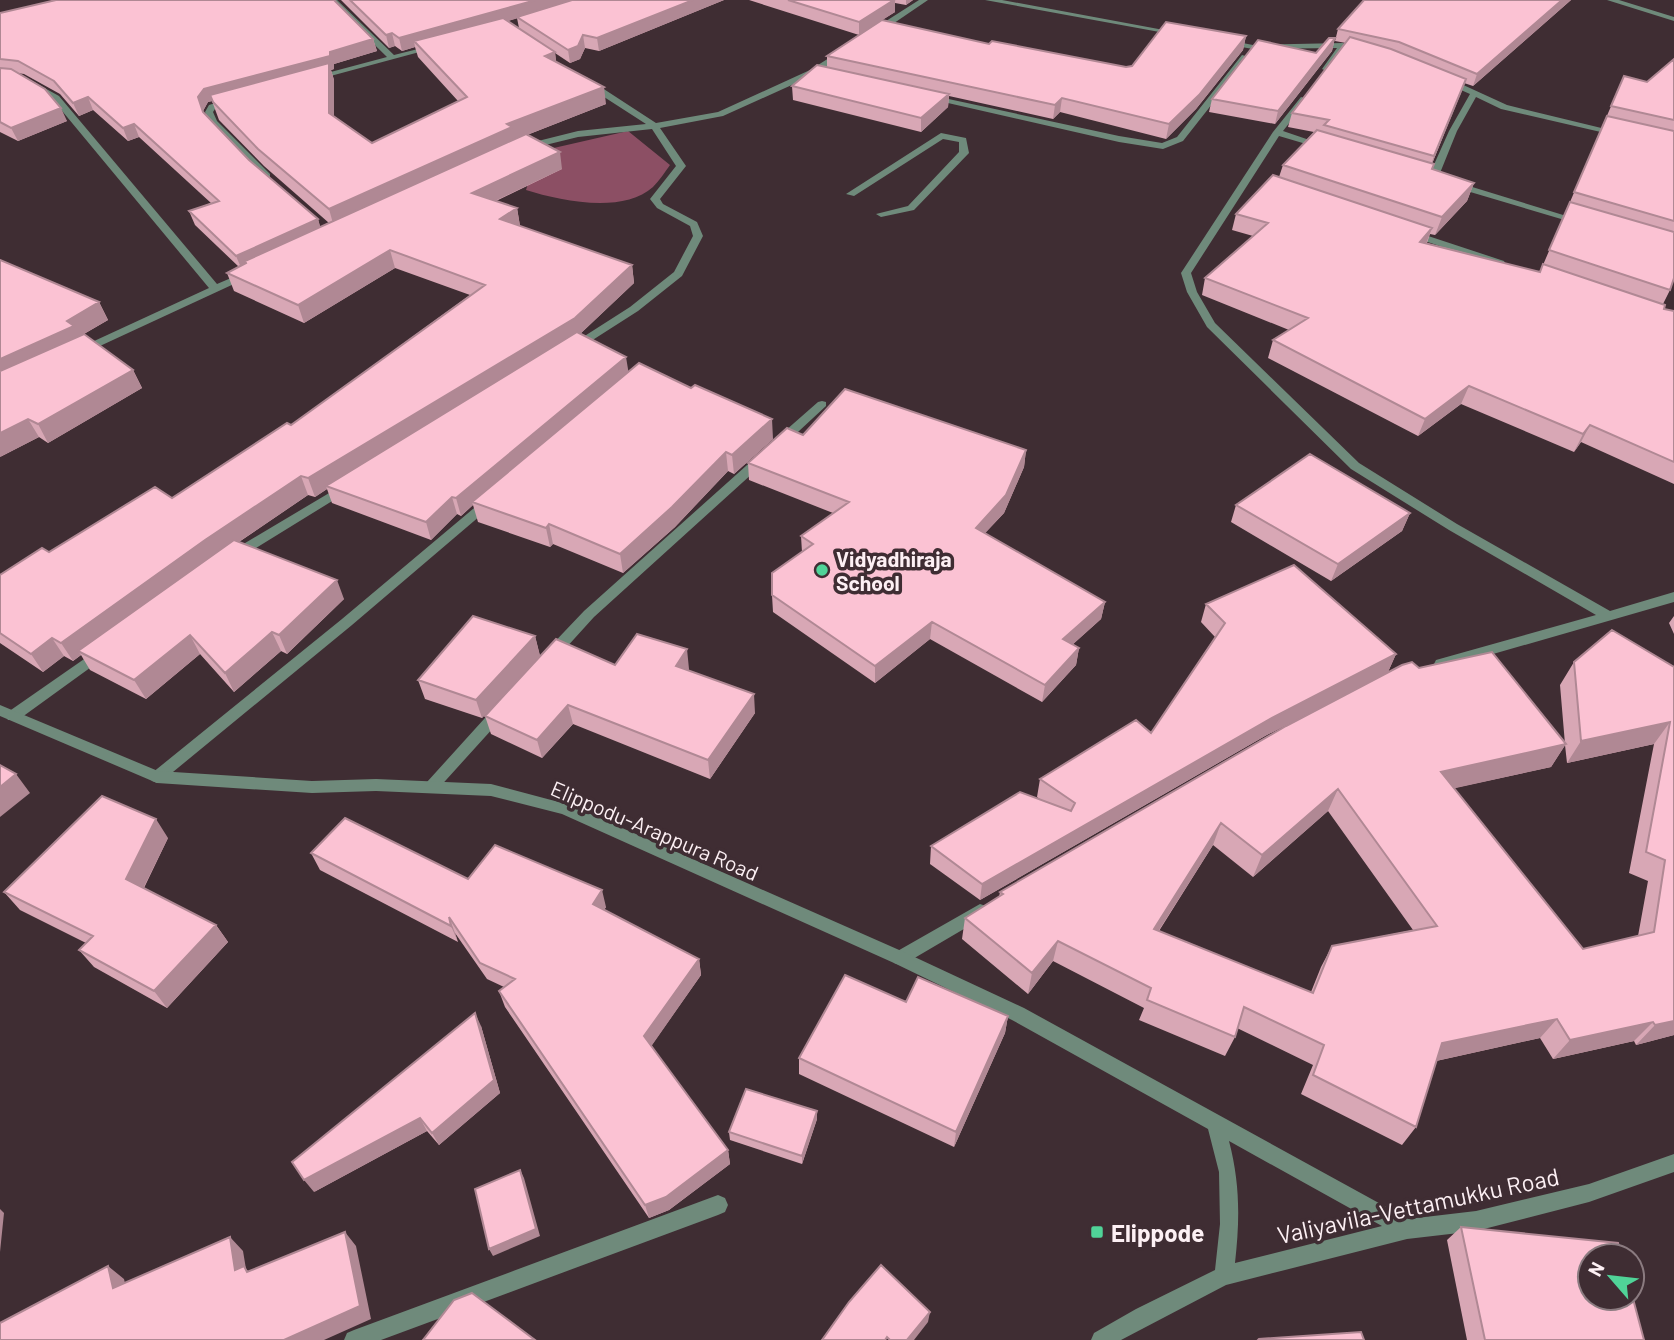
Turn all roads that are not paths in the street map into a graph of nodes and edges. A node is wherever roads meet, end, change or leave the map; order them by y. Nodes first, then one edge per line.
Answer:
1 (333, 0) edge
2 (923, 0) edge
3 (989, 0) edge
4 (1611, 0) edge
5 (897, 8) edge
6 (909, 11) junction
7 (1674, 19) edge
8 (871, 35) edge
9 (1187, 35) edge
10 (1213, 40) edge
11 (443, 45) edge
12 (1253, 47) junction
13 (848, 50) edge
14 (392, 58) junction
15 (813, 72) junction
16 (1323, 74) edge
17 (1433, 74) edge
18 (826, 75) edge
19 (0, 76) edge
20 (306, 81) edge
21 (587, 82) edge
22 (1308, 93) edge
23 (1474, 94) junction
24 (919, 96) edge
25 (242, 98) edge
26 (655, 126) junction
27 (1277, 132) junction
28 (1624, 134) edge
29 (1329, 148) edge
30 (510, 153) edge
31 (1420, 174) edge
32 (1247, 177) junction
33 (1433, 178) junction
34 (1260, 182) dead end
35 (278, 186) edge
36 (851, 194) dead end
37 (881, 214) dead end
38 (1594, 226) edge
39 (1402, 230) edge
40 (1506, 265) edge
41 (251, 272) edge
42 (215, 288) junction
43 (78, 353) edge
44 (565, 353) edge
45 (822, 404) dead end
46 (358, 480) edge
47 (496, 496) edge
48 (220, 564) edge
49 (1674, 597) edge
50 (1606, 615) junction
51 (111, 644) edge
52 (542, 664) edge
53 (1424, 669) edge
54 (506, 705) edge
55 (7, 713) edge
56 (157, 777) junction
57 (432, 786) junction
58 (995, 902) edge
59 (900, 958) junction
60 (1215, 1122) junction
61 (1674, 1163) edge
62 (718, 1205) dead end
63 (1407, 1229) junction
64 (1224, 1276) junction
65 (354, 1340) edge
66 (1101, 1340) edge

1 - 14 street
2 - 6 street
3 - 9 street
4 - 7 street
5 - 6 street
6 - 8 street
10 - 12 street
11 - 14 street
12 - 16 street
12 - 24 street
13 - 15 street
14 - 20 street
15 - 18 street
15 - 26 street
17 - 23 street
19 - 42 street
21 - 26 street
22 - 27 street
23 - 28 street
23 - 33 street
25 - 35 street
26 - 30 street
26 - 44 street
27 - 29 street
27 - 32 street
31 - 33 street
32 - 34 street
32 - 50 street
33 - 38 street
36 - 37 street
39 - 40 street
41 - 42 street
42 - 43 street
45 - 52 street
46 - 48 street
47 - 56 street
49 - 50 street
50 - 53 street
51 - 55 street
54 - 57 street
55 - 56 street, Elippodu-Arappura Road
56 - 57 street, Elippodu-Arappura Road
57 - 59 street, Elippodu-Arappura Road
58 - 59 street
59 - 60 street, Elippodu-Arappura Road
60 - 63 street, Elippodu-Arappura Road
60 - 64 street
61 - 63 street, Valiyavila-Vettamukku Road
62 - 65 street
63 - 64 street, Valiyavila-Vettamukku Road
64 - 66 street, Valiyavila-Vettamukku Road

